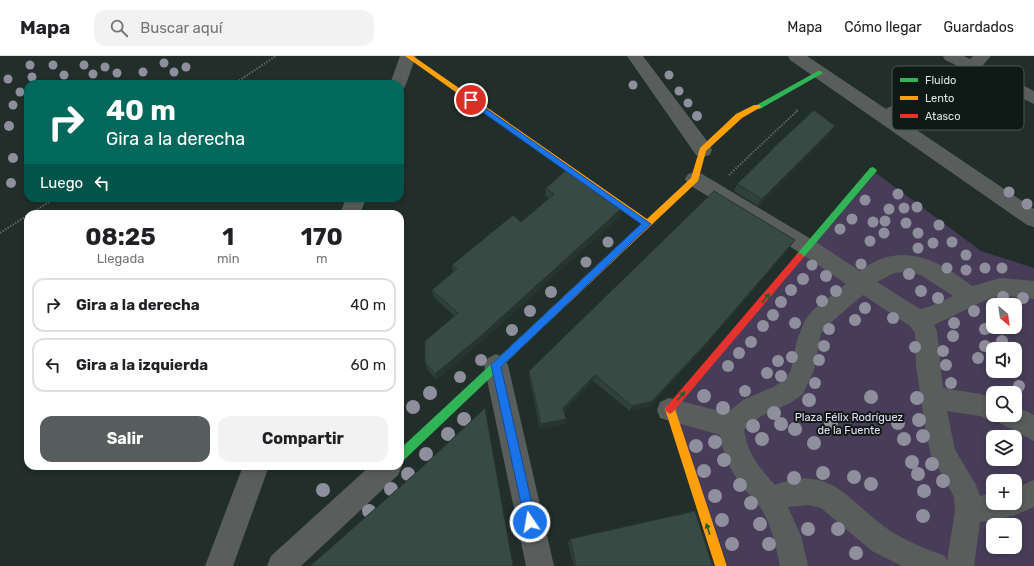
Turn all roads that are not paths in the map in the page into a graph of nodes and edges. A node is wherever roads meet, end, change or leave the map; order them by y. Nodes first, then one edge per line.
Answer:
1 (408, 56) edge
2 (635, 56) edge
3 (796, 56) edge
4 (951, 56) edge
5 (978, 61) edge
6 (820, 73) junction
7 (399, 80) edge
8 (1024, 91) edge
9 (1034, 98) edge
10 (892, 114) edge
11 (885, 118) junction
12 (892, 123) edge
13 (903, 130) edge
14 (703, 150) junction
15 (873, 170) dead end
16 (695, 179) junction
17 (1034, 219) edge
18 (647, 224) junction
19 (809, 248) junction
20 (862, 284) junction
21 (1034, 290) edge
22 (970, 297) junction
23 (918, 319) junction
24 (496, 365) junction
25 (933, 398) junction
26 (986, 407) edge
27 (669, 410) junction
28 (1022, 421) edge
29 (731, 426) junction
30 (1034, 428) edge
31 (404, 452) edge
32 (255, 470) edge
33 (385, 470) edge
34 (1034, 493) edge
35 (1022, 499) edge
36 (771, 500) junction
37 (986, 508) edge
38 (968, 511) junction
39 (219, 566) edge
40 (281, 566) edge
41 (540, 566) edge
42 (721, 566) edge
43 (794, 566) edge
44 (935, 566) edge
45 (960, 566) edge

1 - 7 street
1 - 18 street
2 - 14 street
3 - 6 street
4 - 5 street
6 - 11 street
6 - 14 street
8 - 9 street
10 - 11 street
11 - 12 street
13 - 17 street
14 - 16 street
15 - 19 street
16 - 18 street
16 - 19 street
18 - 24 street
19 - 20 street
27 -> 19 street
20 - 22 street
20 - 23 street
20 - 29 street
21 - 22 street
22 - 23 street
23 - 25 street
24 - 31 street
24 - 41 street
25 - 26 street
25 - 38 street
27 - 29 street
42 -> 27 street
28 - 30 street
29 - 36 street
32 - 39 street
33 - 40 street
34 - 35 street
36 - 43 street
36 - 44 street
37 - 38 street
38 - 45 street

